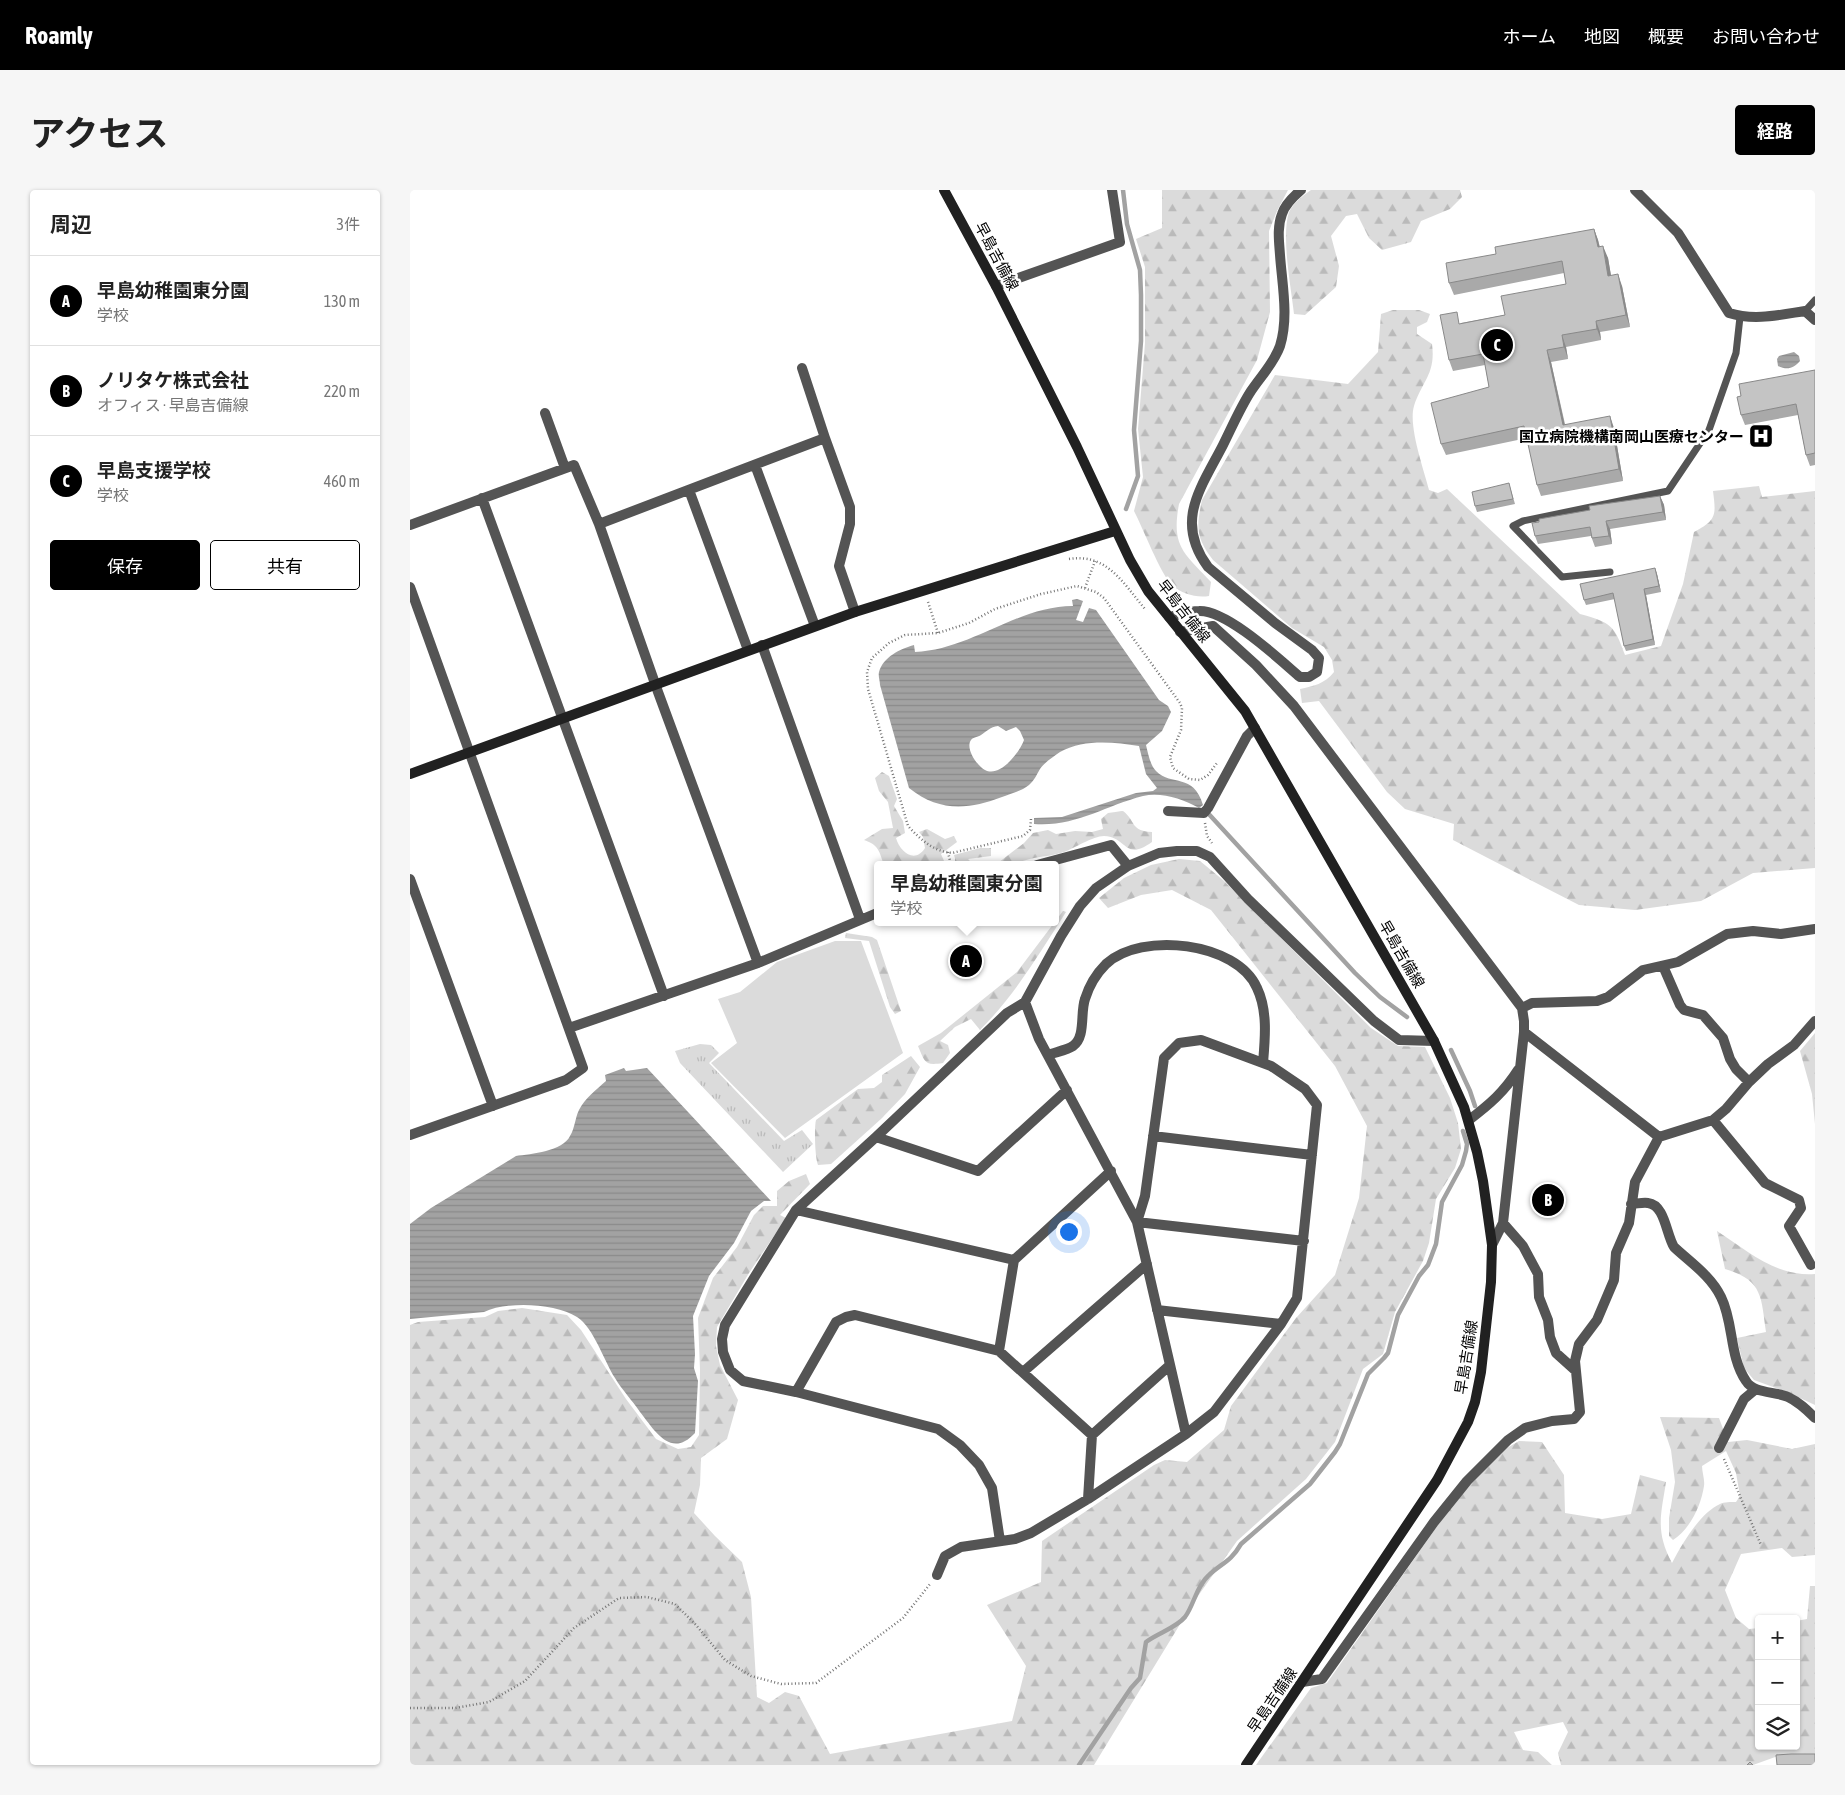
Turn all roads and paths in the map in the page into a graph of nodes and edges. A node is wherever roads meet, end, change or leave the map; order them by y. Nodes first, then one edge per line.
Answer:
1 (944, 190) edge
2 (1112, 190) edge
3 (1301, 190) edge
4 (1635, 190) edge
5 (996, 286) junction
6 (1815, 300) edge
7 (1805, 311) junction
8 (1740, 317) junction
9 (1815, 320) edge
10 (802, 368) dead end
11 (545, 413) dead end
12 (825, 438) junction
13 (755, 465) junction
14 (565, 468) junction
15 (689, 490) junction
16 (482, 498) junction
17 (599, 524) junction
18 (410, 525) edge
19 (1115, 531) junction
20 (1066, 560) dead end
21 (1095, 560) junction
22 (1610, 572) dead end
23 (410, 587) edge
24 (1085, 588) junction
25 (929, 604) dead end
26 (855, 612) junction
27 (1151, 616) dead end
28 (1168, 617) junction
29 (815, 626) junction
30 (1180, 632) junction
31 (938, 633) junction
32 (762, 645) junction
33 (748, 650) junction
34 (655, 684) junction
35 (564, 718) junction
36 (1255, 728) junction
37 (470, 753) junction
38 (1220, 759) dead end
39 (410, 774) edge
40 (1168, 811) dead end
41 (1206, 811) junction
42 (1031, 819) dead end
43 (948, 852) junction
44 (950, 861) edge
45 (1052, 861) edge
46 (1215, 862) junction
47 (1128, 866) junction
48 (410, 879) edge
49 (874, 914) edge
50 (860, 919) junction
51 (1815, 929) edge
52 (758, 962) junction
53 (1663, 966) junction
54 (664, 996) junction
55 (1025, 1002) junction
56 (1522, 1008) junction
57 (1815, 1021) edge
58 (569, 1028) junction
59 (1524, 1032) junction
60 (1434, 1042) junction
61 (1048, 1055) junction
62 (1263, 1063) junction
63 (1520, 1067) junction
64 (1749, 1082) junction
65 (1067, 1090) junction
66 (493, 1106) junction
67 (1469, 1120) junction
68 (1712, 1120) junction
69 (410, 1135) edge
70 (1153, 1136) junction
71 (876, 1137) junction
72 (1659, 1138) junction
73 (1312, 1155) junction
74 (1111, 1171) junction
75 (1631, 1204) junction
76 (796, 1210) junction
77 (1137, 1222) junction
78 (1503, 1224) junction
79 (1304, 1241) junction
80 (1492, 1245) junction
81 (1014, 1260) junction
82 (1147, 1264) junction
83 (1811, 1265) dead end
84 (1158, 1310) junction
85 (1280, 1324) junction
86 (999, 1351) junction
87 (1170, 1365) junction
88 (1576, 1371) junction
89 (1023, 1372) junction
90 (1756, 1389) junction
91 (796, 1392) junction
92 (1815, 1418) edge
93 (1186, 1434) junction
94 (1092, 1435) junction
95 (1719, 1448) joint
96 (1088, 1499) junction
97 (1000, 1541) junction
98 (1761, 1545) dead end
99 (937, 1575) joint
100 (1302, 1682) junction
101 (410, 1708) edge
102 (1246, 1765) edge

1 - 5 main road, 早島吉備線
2 - 5 street
3 - 28 street
4 - 8 street
5 - 19 main road, 早島吉備線
6 - 7 lane
7 - 8 street
7 - 9 street
8 - 22 lane
10 - 12 street
11 - 14 street
12 - 13 street
12 - 26 street
13 - 15 street
13 - 29 street
14 - 16 street
14 - 17 street
15 - 17 street
15 - 33 street
16 - 18 street
16 - 35 street
17 - 34 street
19 - 26 main road
19 - 28 main road, 早島吉備線
20 - 21 path
21 - 24 path
21 - 27 path
23 - 37 street
24 - 31 path
24 - 38 path
25 - 31 path
26 - 29 main road
28 - 30 main road, 早島吉備線
29 - 32 main road
30 - 36 main road, 早島吉備線
30 - 56 street
31 - 43 path
32 - 33 main road
32 - 50 street
33 - 34 main road
34 - 35 main road
34 - 52 street
35 - 37 main road
35 - 54 street
36 - 41 street
36 - 60 main road, 早島吉備線
37 - 39 main road
37 - 58 street
40 - 41 street
41 - 46 path
42 - 43 path
43 - 44 path
45 - 47 street
46 - 47 street
46 - 60 street
47 - 55 street
48 - 66 street
49 - 50 street
50 - 52 street
51 - 53 street
52 - 54 street
53 - 56 street
53 - 64 street
54 - 58 street
55 - 61 street
55 - 71 street
56 - 59 street
57 - 64 street
58 - 66 street
59 - 63 street
59 - 72 street
60 - 67 main road, 早島吉備線
61 - 62 street
61 - 65 street
62 - 70 street
62 - 73 street
63 - 67 street
63 - 78 street
64 - 68 street
65 - 71 street
65 - 74 street
66 - 69 street
67 - 80 main road, 早島吉備線
68 - 72 street
68 - 83 street
70 - 73 street
70 - 77 street
71 - 76 street
72 - 75 street
73 - 79 street
74 - 77 street
74 - 81 street
75 - 88 street
75 - 90 street
76 - 81 street
76 - 91 street
77 - 79 street
77 - 82 street
78 - 80 street
78 - 88 street
79 - 85 street
80 - 100 main road, 早島吉備線
81 - 86 street
82 - 84 street
82 - 89 street
84 - 85 street
84 - 87 street
85 - 93 street
86 - 89 street
86 - 91 street
87 - 93 street
87 - 94 street
88 - 100 street
89 - 94 street
90 - 92 street
90 - 95 street
91 - 97 street
93 - 96 street
94 - 96 street
95 - 98 path
96 - 97 street
97 - 99 street
99 - 101 path
100 - 102 main road, 早島吉備線

